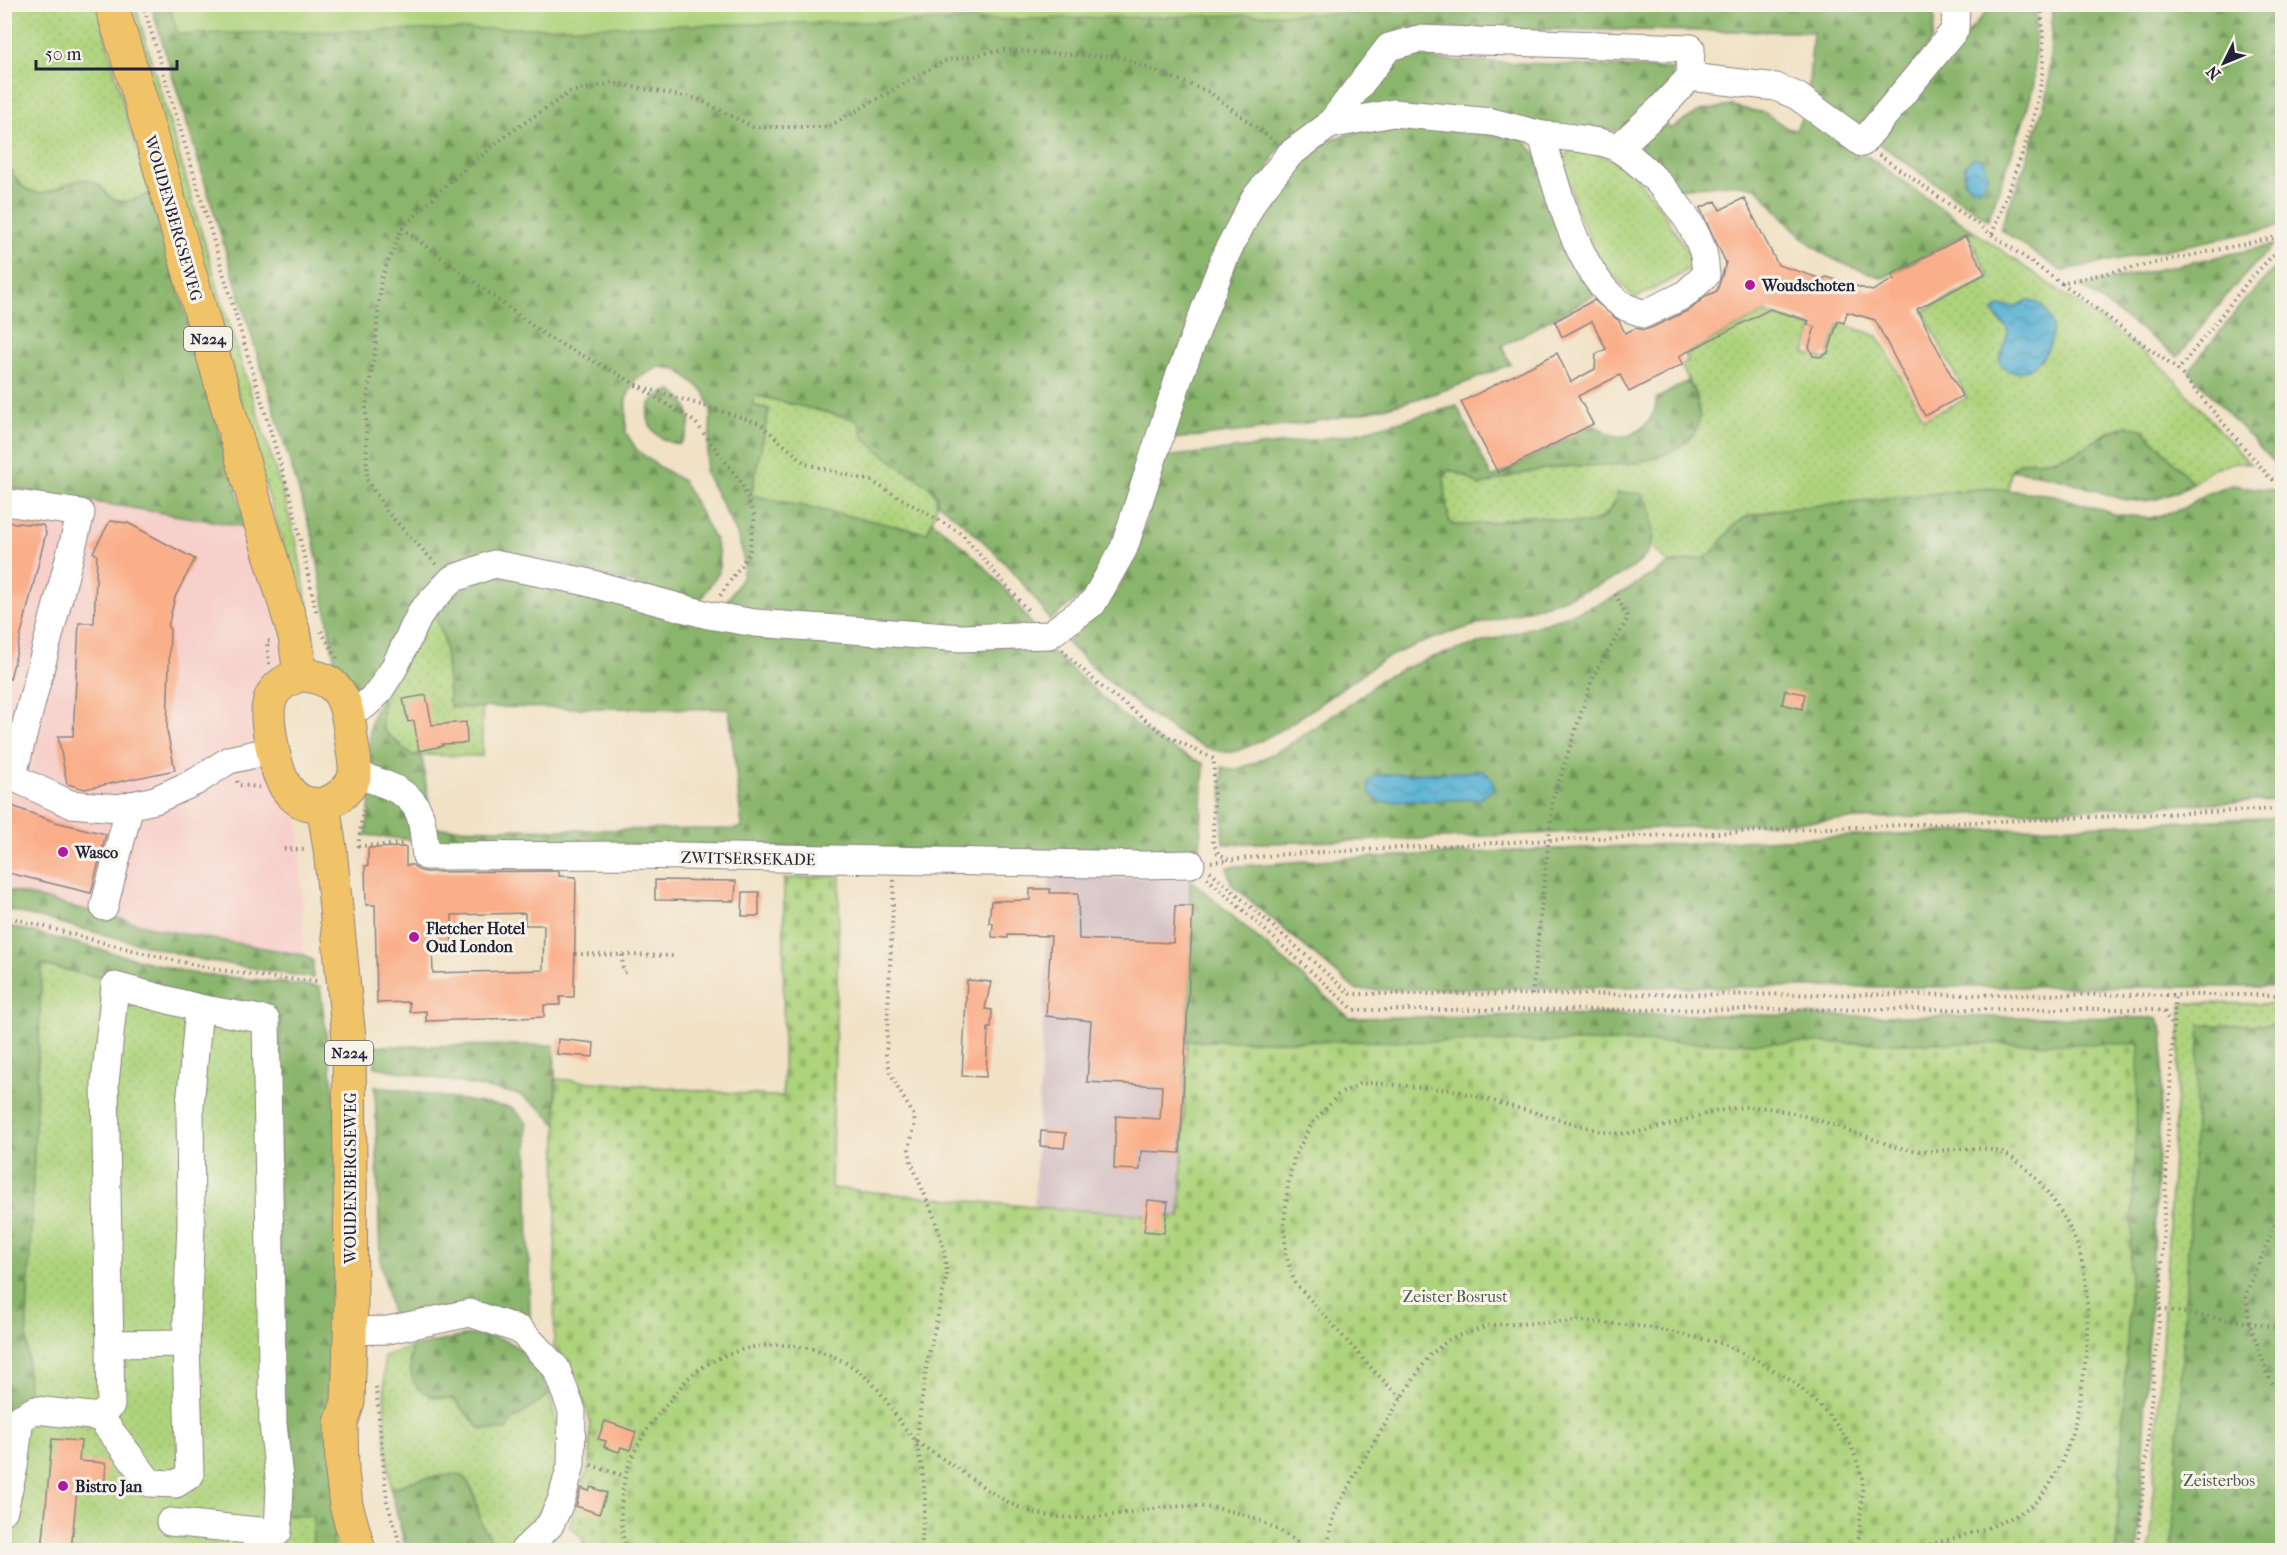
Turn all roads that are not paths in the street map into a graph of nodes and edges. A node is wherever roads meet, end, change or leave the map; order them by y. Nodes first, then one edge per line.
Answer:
1 (111, 4) edge
2 (1956, 4) edge
3 (1690, 77) junction
4 (1329, 126) junction
5 (1542, 135) junction
6 (1618, 148) junction
7 (4, 502) edge
8 (300, 675) junction
9 (348, 711) junction
10 (273, 750) junction
11 (8, 776) edge
12 (362, 776) junction
13 (324, 804) junction
14 (130, 805) junction
15 (1191, 864) road end
16 (104, 907) dead end
17 (199, 1008) junction
18 (350, 1332) junction
19 (186, 1343) junction
20 (110, 1344) junction
21 (348, 1402) junction
22 (100, 1417) junction
23 (4, 1510) edge
24 (170, 1522) dead end
25 (551, 1538) edge
26 (257, 1541) edge
27 (359, 1551) edge
28 (370, 1551) edge
29 (524, 1551) edge

1 - 8 main road, WOUDENBERGSEWEG / N224
2 - 3 street
3 - 4 street
3 - 6 street
4 - 5 street
4 - 9 street
5 - 6 street
5 - 6 street
7 - 11 street
8 - 9 main road
8 - 10 main road
9 - 12 main road
10 - 13 main road
10 - 14 street
11 - 14 street
12 - 13 main road
12 - 15 street, ZWITSERSEKADE
13 - 18 main road, WOUDENBERGSEWEG / N224
14 - 16 street
17 - 19 street
17 - 20 street
17 - 26 street
18 - 21 main road, WOUDENBERGSEWEG / N224
18 - 25 street
19 - 20 street
19 - 22 street
20 - 22 street
21 - 27 main road, WOUDENBERGSEWEG / N224
21 - 28 main road, N224
22 - 23 street
24 - 26 street
25 - 29 street

